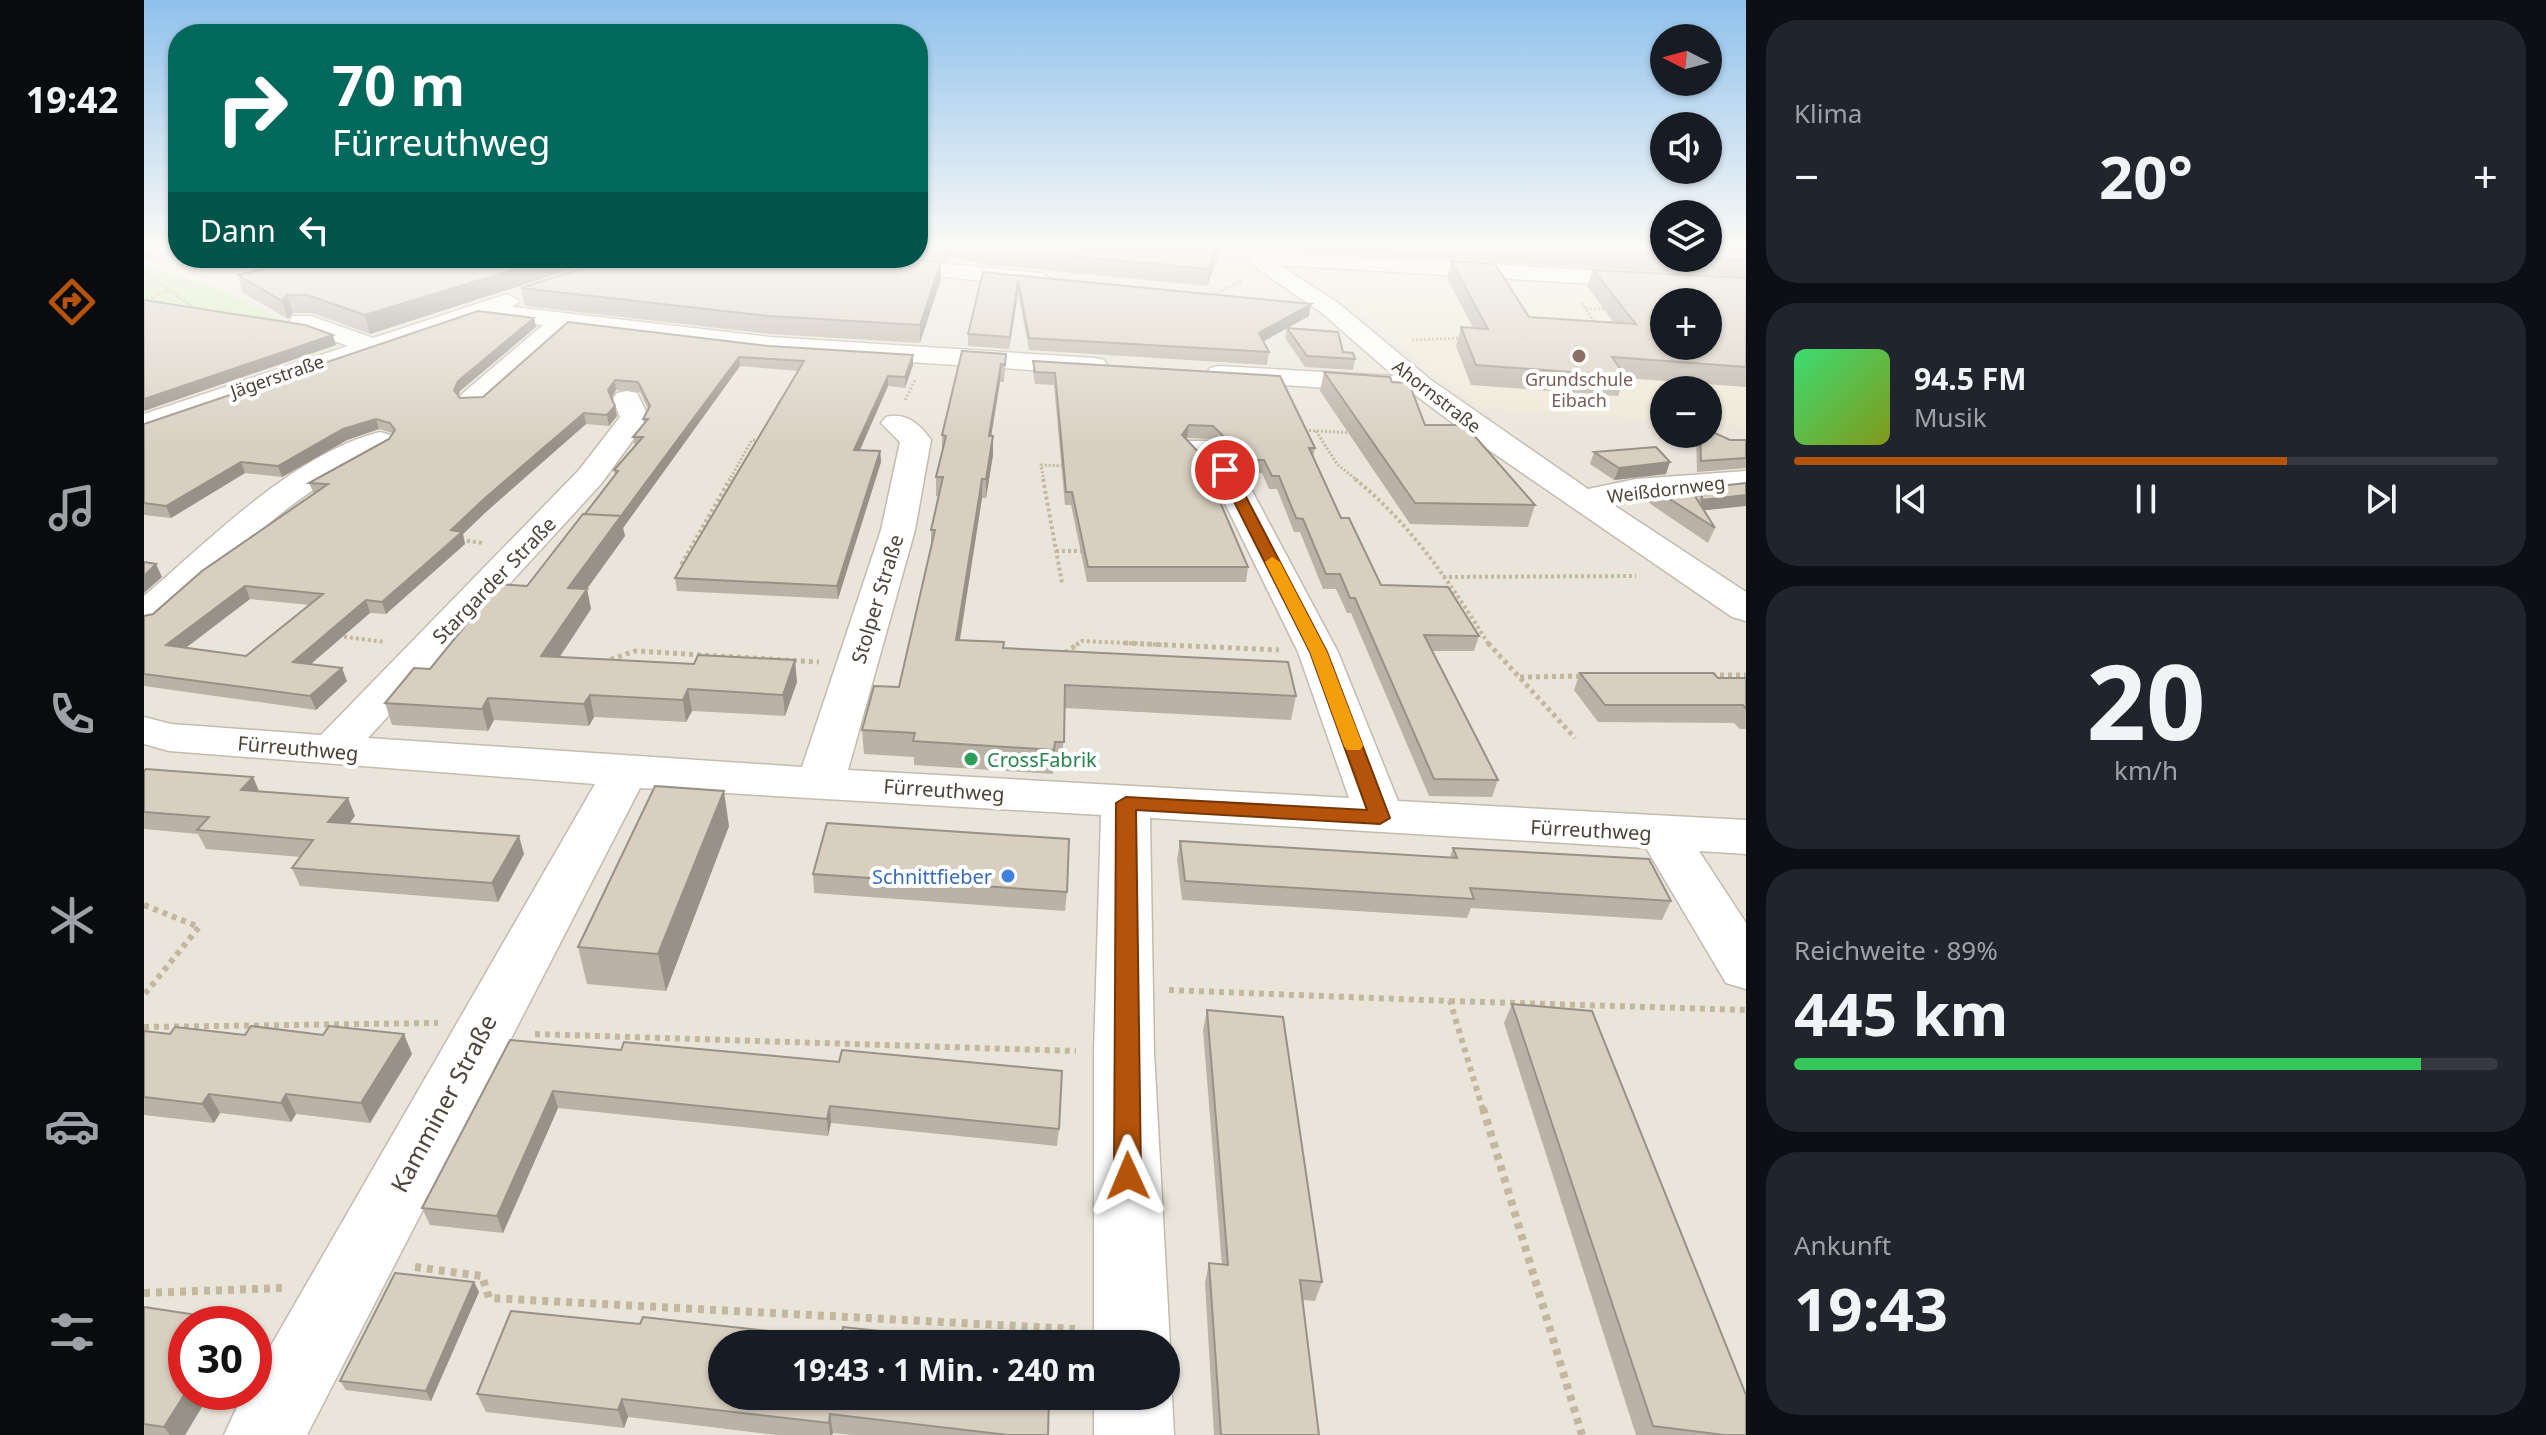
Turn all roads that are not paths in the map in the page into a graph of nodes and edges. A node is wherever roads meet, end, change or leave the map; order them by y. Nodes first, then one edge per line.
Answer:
1 (474, 312) edge
2 (493, 312) edge
3 (1335, 312) edge
4 (302, 321) edge
5 (562, 322) junction
6 (371, 346) junction
7 (1127, 368) edge
8 (1189, 372) edge
9 (1421, 386) junction
10 (473, 399) edge
11 (627, 399) dead end
12 (896, 423) road end
13 (144, 424) edge
14 (380, 441) edge
15 (1198, 447) edge
16 (1746, 481) edge
17 (1586, 499) junction
18 (1746, 609) edge
19 (144, 616) edge
20 (152, 742) edge
21 (331, 751) junction
22 (625, 772) junction
23 (821, 781) junction
24 (1126, 803) junction
25 (1380, 818) junction
26 (1663, 835) junction
27 (1746, 837) edge
28 (1746, 968) edge
29 (1131, 1330) edge
30 (1133, 1410) edge
31 (264, 1435) edge
32 (1134, 1435) edge

1 - 6 street, Jägerstraße
2 - 5 street
3 - 9 street, Ahornstraße
4 - 6 street
5 - 7 street
5 - 10 street
6 - 13 street, Jägerstraße
8 - 9 street
9 - 17 street, Ahornstraße
11 - 21 street, Stargarder Straße
12 - 23 street, Stolper Straße
14 - 19 street
15 - 25 street
16 - 17 street, Weißdornweg
17 - 18 street, Ahornstraße
20 - 21 street, Fürreuthweg
21 - 22 street, Fürreuthweg
22 - 23 street, Fürreuthweg
22 - 31 street, Kamminer Straße
23 - 24 street, Fürreuthweg
24 - 25 street, Fürreuthweg
24 - 29 street
25 - 26 street, Fürreuthweg
26 - 27 street, Fürreuthweg
26 - 28 street
30 - 32 street

